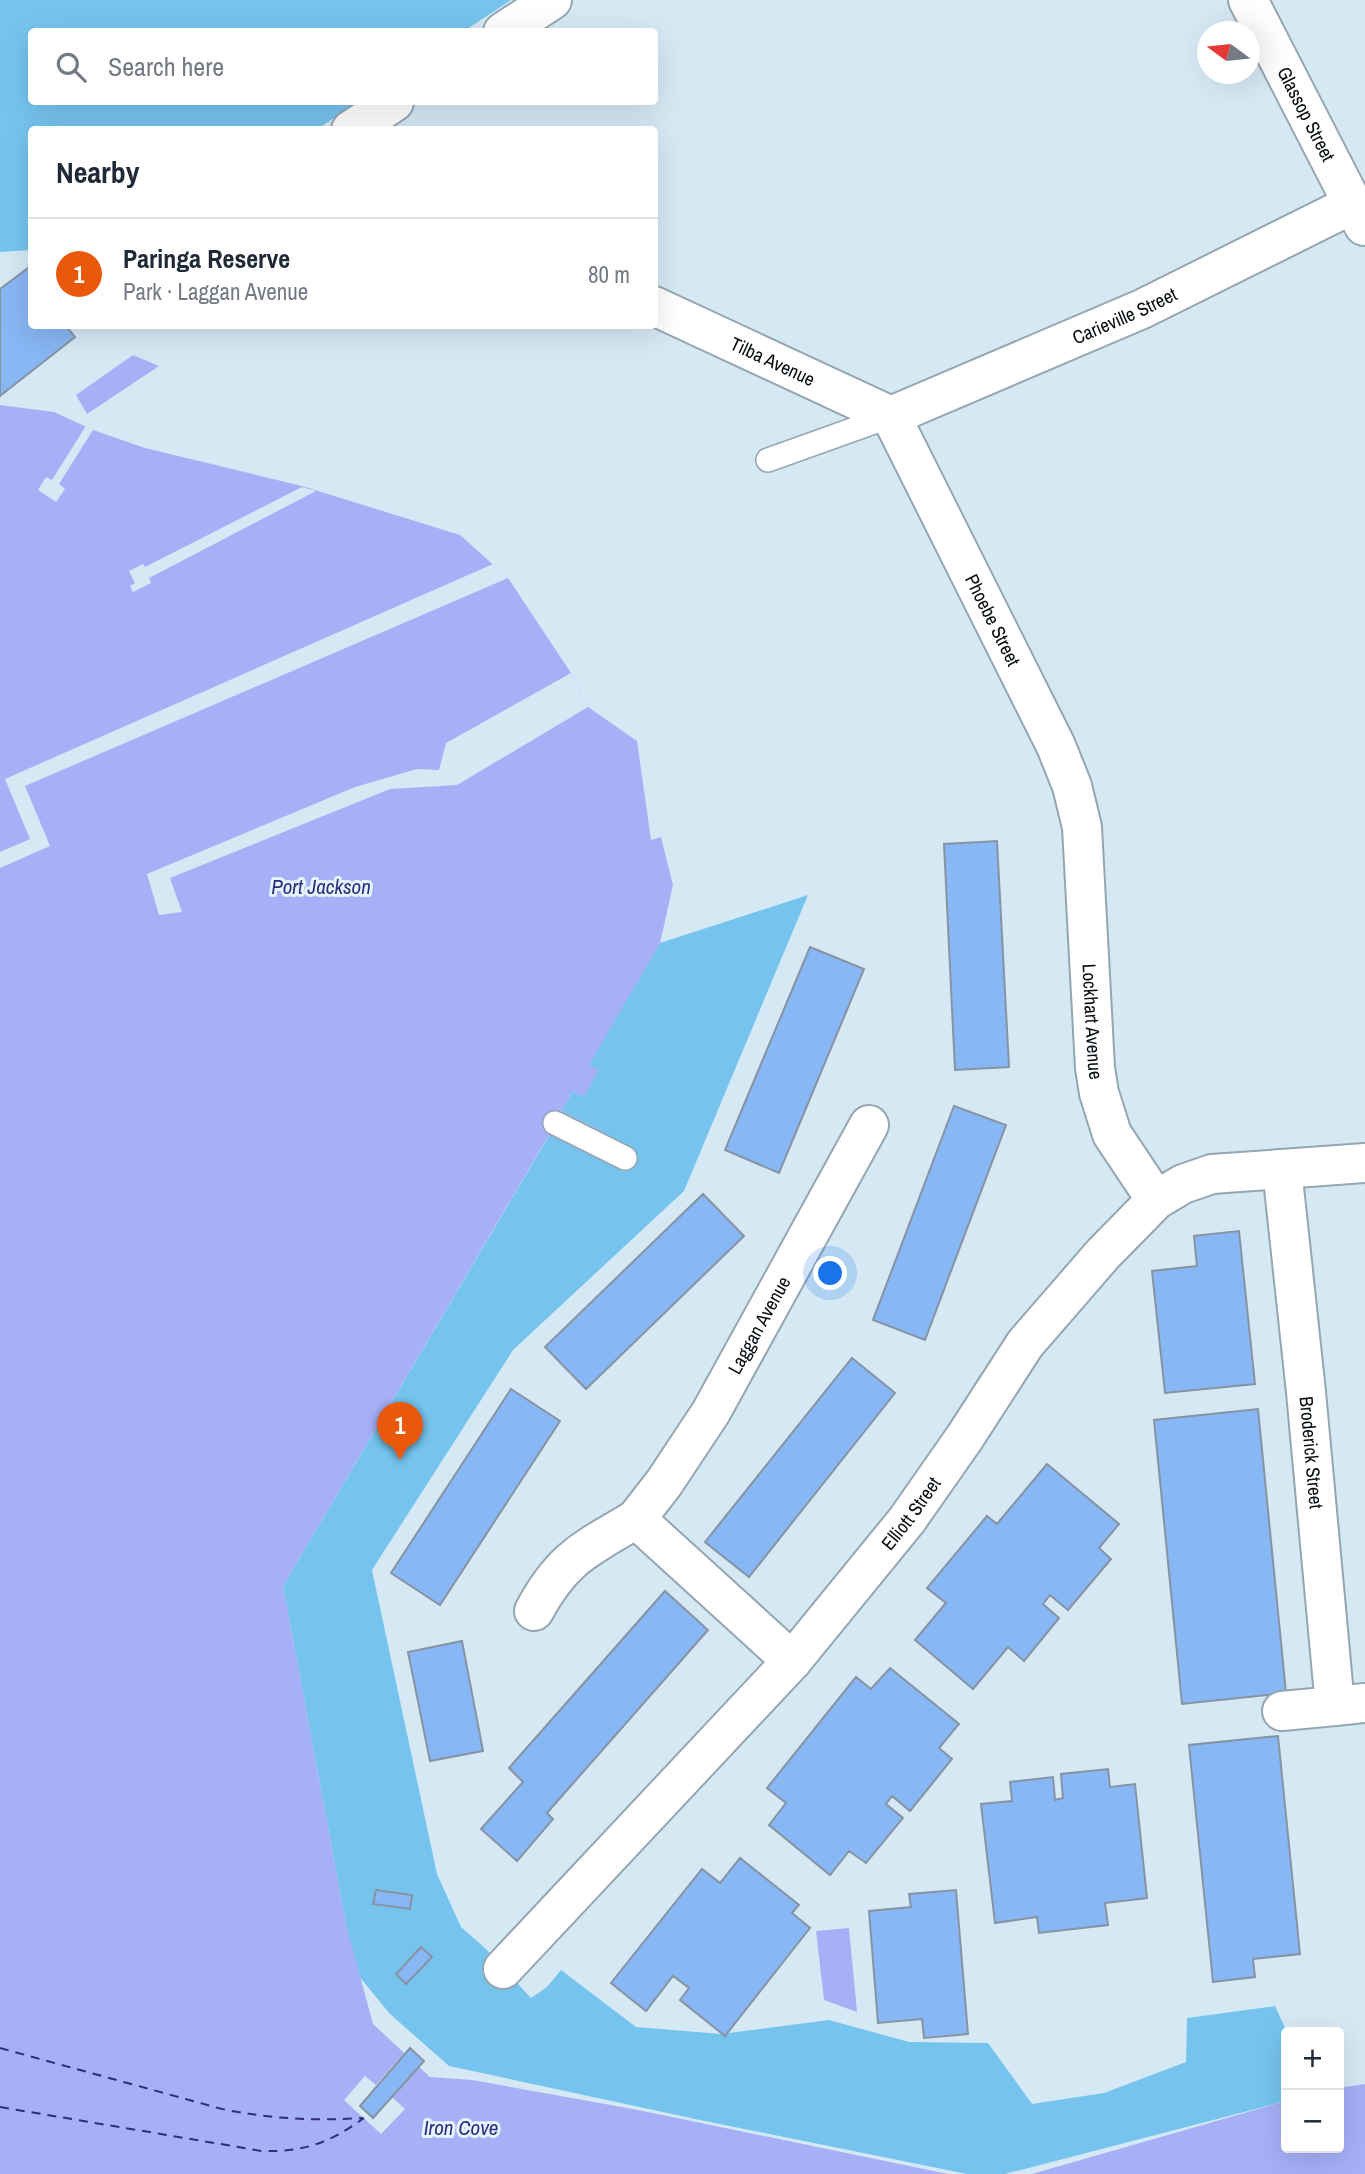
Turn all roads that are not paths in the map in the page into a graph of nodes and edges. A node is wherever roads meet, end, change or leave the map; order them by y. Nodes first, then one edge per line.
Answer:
1 (552, 0) edge
2 (1248, 0) edge
3 (509, 28) edge
4 (390, 105) edge
5 (362, 126) edge
6 (1359, 216) edge
7 (658, 308) edge
8 (891, 416) junction
9 (768, 460) dead end
10 (1082, 827) joint
11 (555, 1123) dead end
12 (869, 1125) dead end
13 (625, 1158) dead end
14 (1365, 1163) edge
15 (1282, 1169) junction
16 (1156, 1200) junction
17 (636, 1519) junction
18 (534, 1611) dead end
19 (792, 1661) junction
20 (1350, 1704) edge
21 (1282, 1711) dead end
22 (503, 1969) dead end

1 - 3 street
2 - 6 street, Glassop Street
4 - 5 street
6 - 8 street, Carieville Street
7 - 8 street, Tilba Avenue
8 - 9 lane
8 - 10 street, Phoebe Street
10 - 16 street, Lockhart Avenue
11 - 13 lane
12 - 17 street, Laggan Avenue
14 - 15 street, Elliott Street
15 - 16 street, Elliott Street
15 - 20 street, Broderick Street
16 - 19 street, Elliott Street
17 - 18 street, Laggan Avenue
17 - 19 street
19 - 22 street, Elliott Street
20 - 21 street

